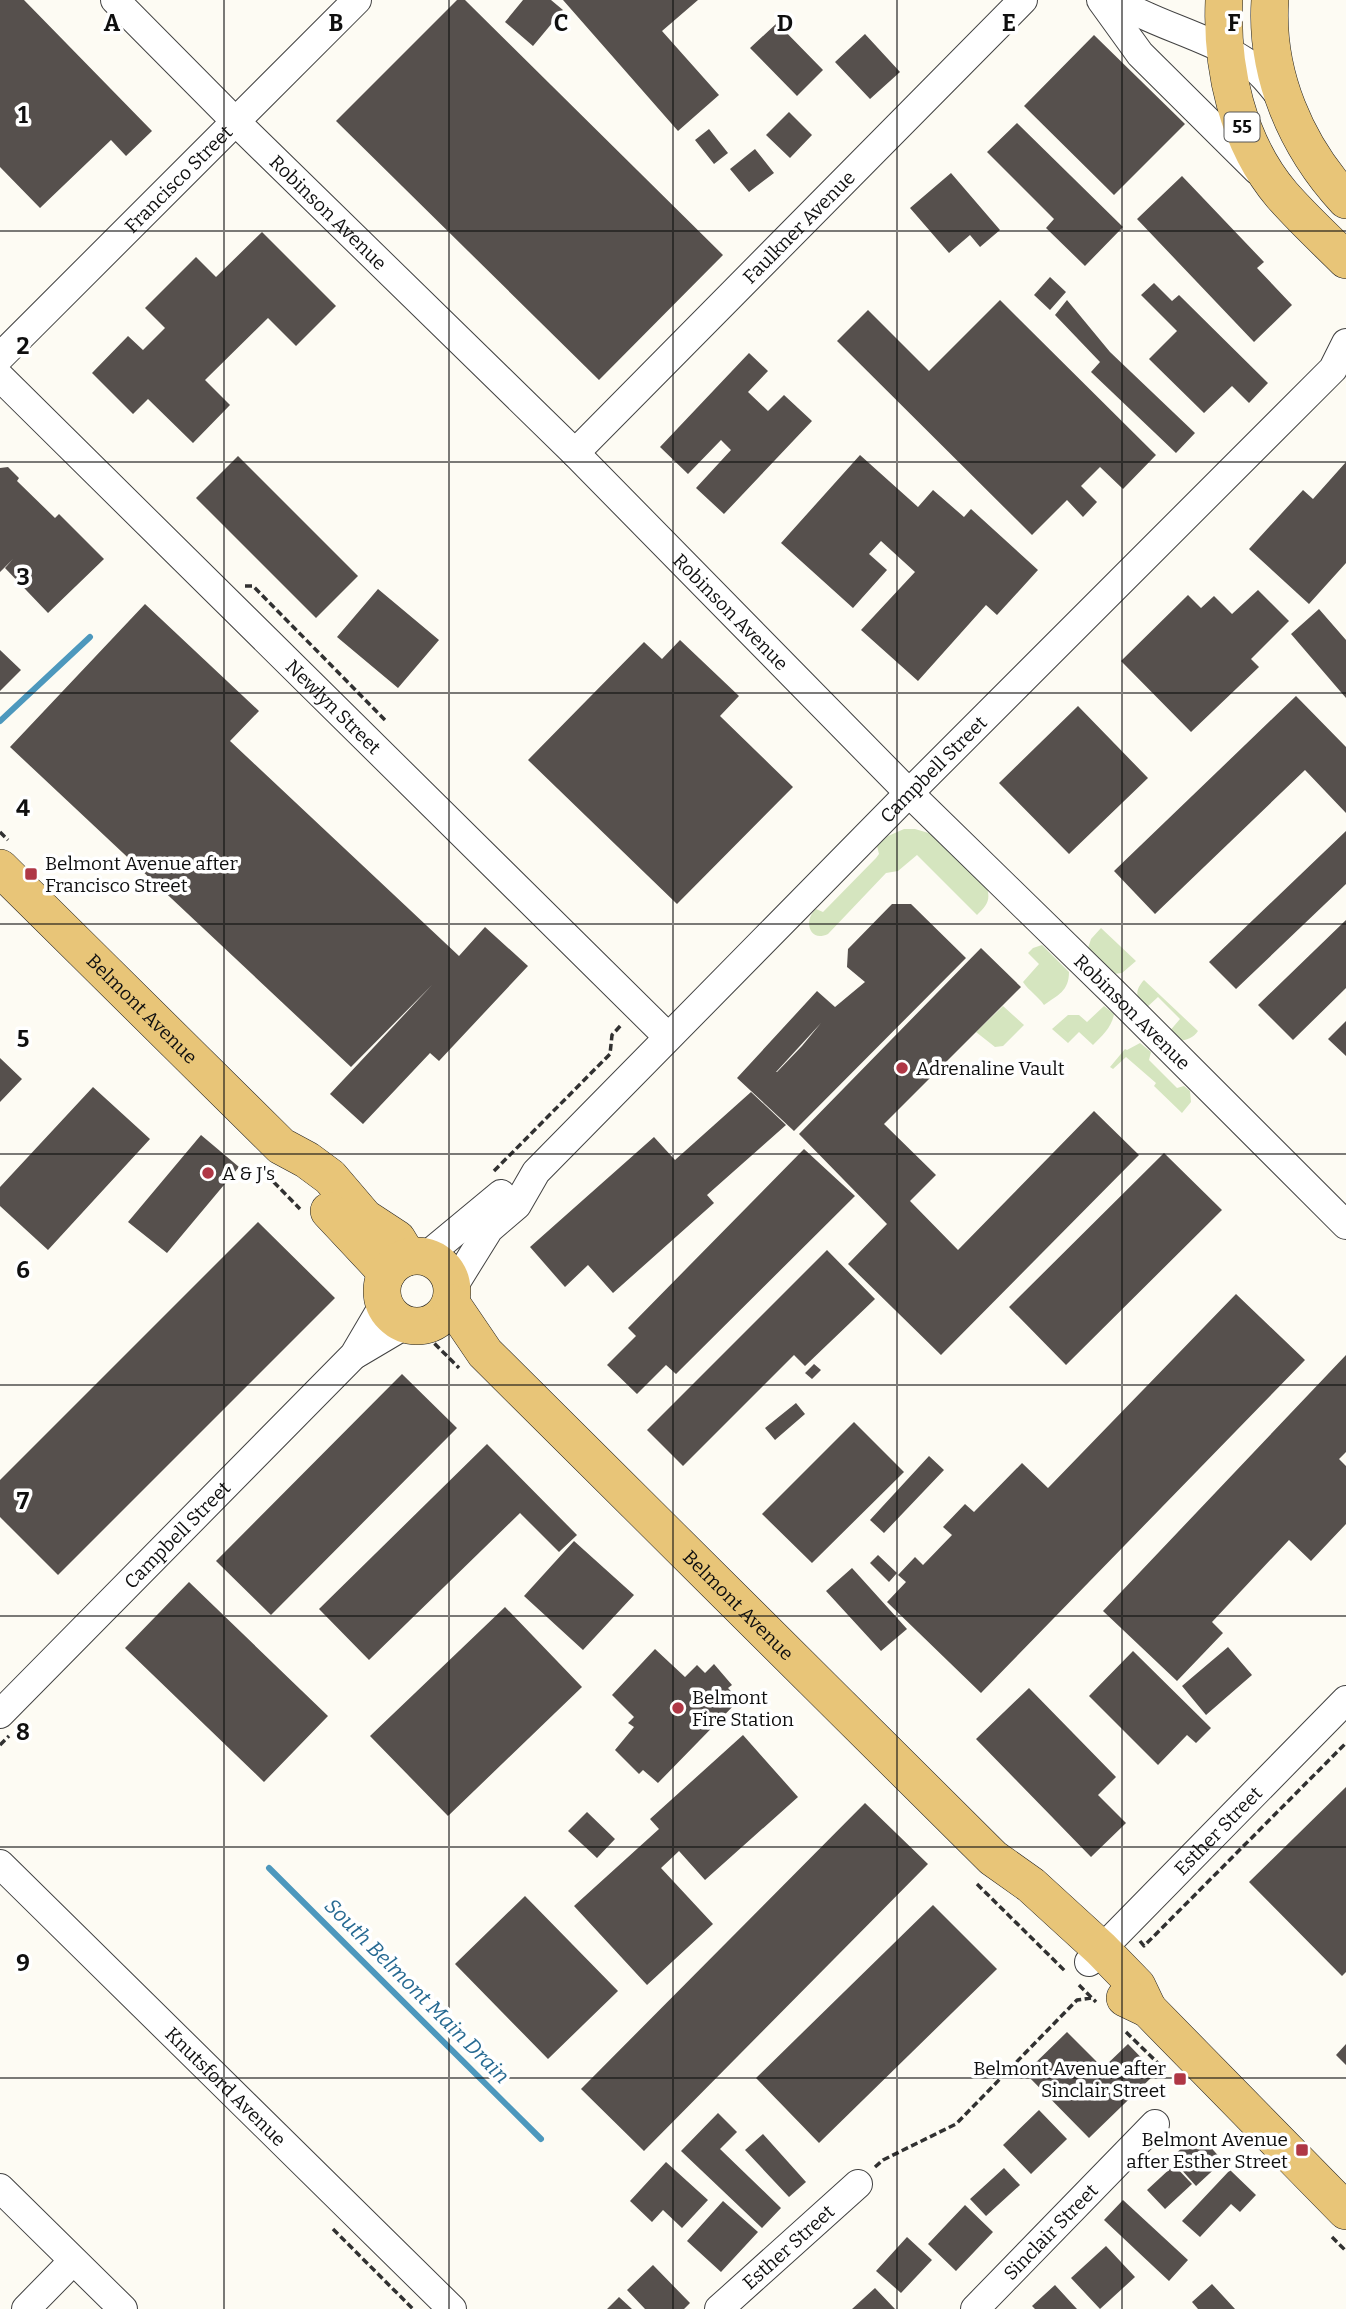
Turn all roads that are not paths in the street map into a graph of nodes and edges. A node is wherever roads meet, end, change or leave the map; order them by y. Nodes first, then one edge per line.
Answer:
1 (116, 0) edge
2 (358, 0) edge
3 (1101, 0) edge
4 (1114, 0) edge
5 (1224, 0) edge
6 (1270, 0) edge
7 (1022, 3) edge
8 (1225, 50) junction
9 (1284, 102) junction
10 (235, 121) junction
11 (1281, 194) junction
12 (1346, 200) edge
13 (1346, 260) edge
14 (1346, 343) edge
15 (0, 358) edge
16 (1340, 367) edge
17 (0, 377) edge
18 (575, 453) junction
19 (909, 793) junction
20 (5, 855) edge
21 (667, 1037) junction
22 (536, 1172) junction
23 (1346, 1225) edge
24 (418, 1291) junction
25 (1346, 1700) edge
26 (0, 1714) edge
27 (0, 1864) edge
28 (1119, 1955) junction
29 (1155, 2124) dead end
30 (858, 2184) dead end
31 (0, 2188) edge
32 (1346, 2211) edge
33 (74, 2261) junction
34 (26, 2309) edge
35 (123, 2309) edge
36 (452, 2309) edge
37 (719, 2309) edge
38 (975, 2309) edge

1 - 10 street, Robinson Avenue
2 - 10 street, Francisco Street
3 - 11 street
4 - 8 street
5 - 8 main road, 55
6 - 9 main road, 55
7 - 18 street, Faulkner Avenue
8 - 9 street
8 - 11 main road, 55
9 - 12 main road, 55
10 - 15 street, Francisco Street
10 - 18 street, Robinson Avenue
11 - 13 main road, 55
14 - 16 street, Campbell Street
16 - 19 street, Campbell Street
17 - 21 street, Newlyn Street
18 - 19 street, Robinson Avenue
19 - 21 street, Campbell Street
19 - 23 street, Robinson Avenue
20 - 24 main road, Belmont Avenue
21 - 22 street, Campbell Street
22 - 24 street, Campbell Street
22 - 24 street, Campbell Street
24 - 26 street, Campbell Street
24 - 28 main road, Belmont Avenue
25 - 28 street, Esther Street
27 - 36 street, Knutsford Avenue
28 - 32 main road, Belmont Avenue
29 - 38 street, Sinclair Street
30 - 37 street, Esther Street
31 - 33 street
33 - 34 street
33 - 35 street

